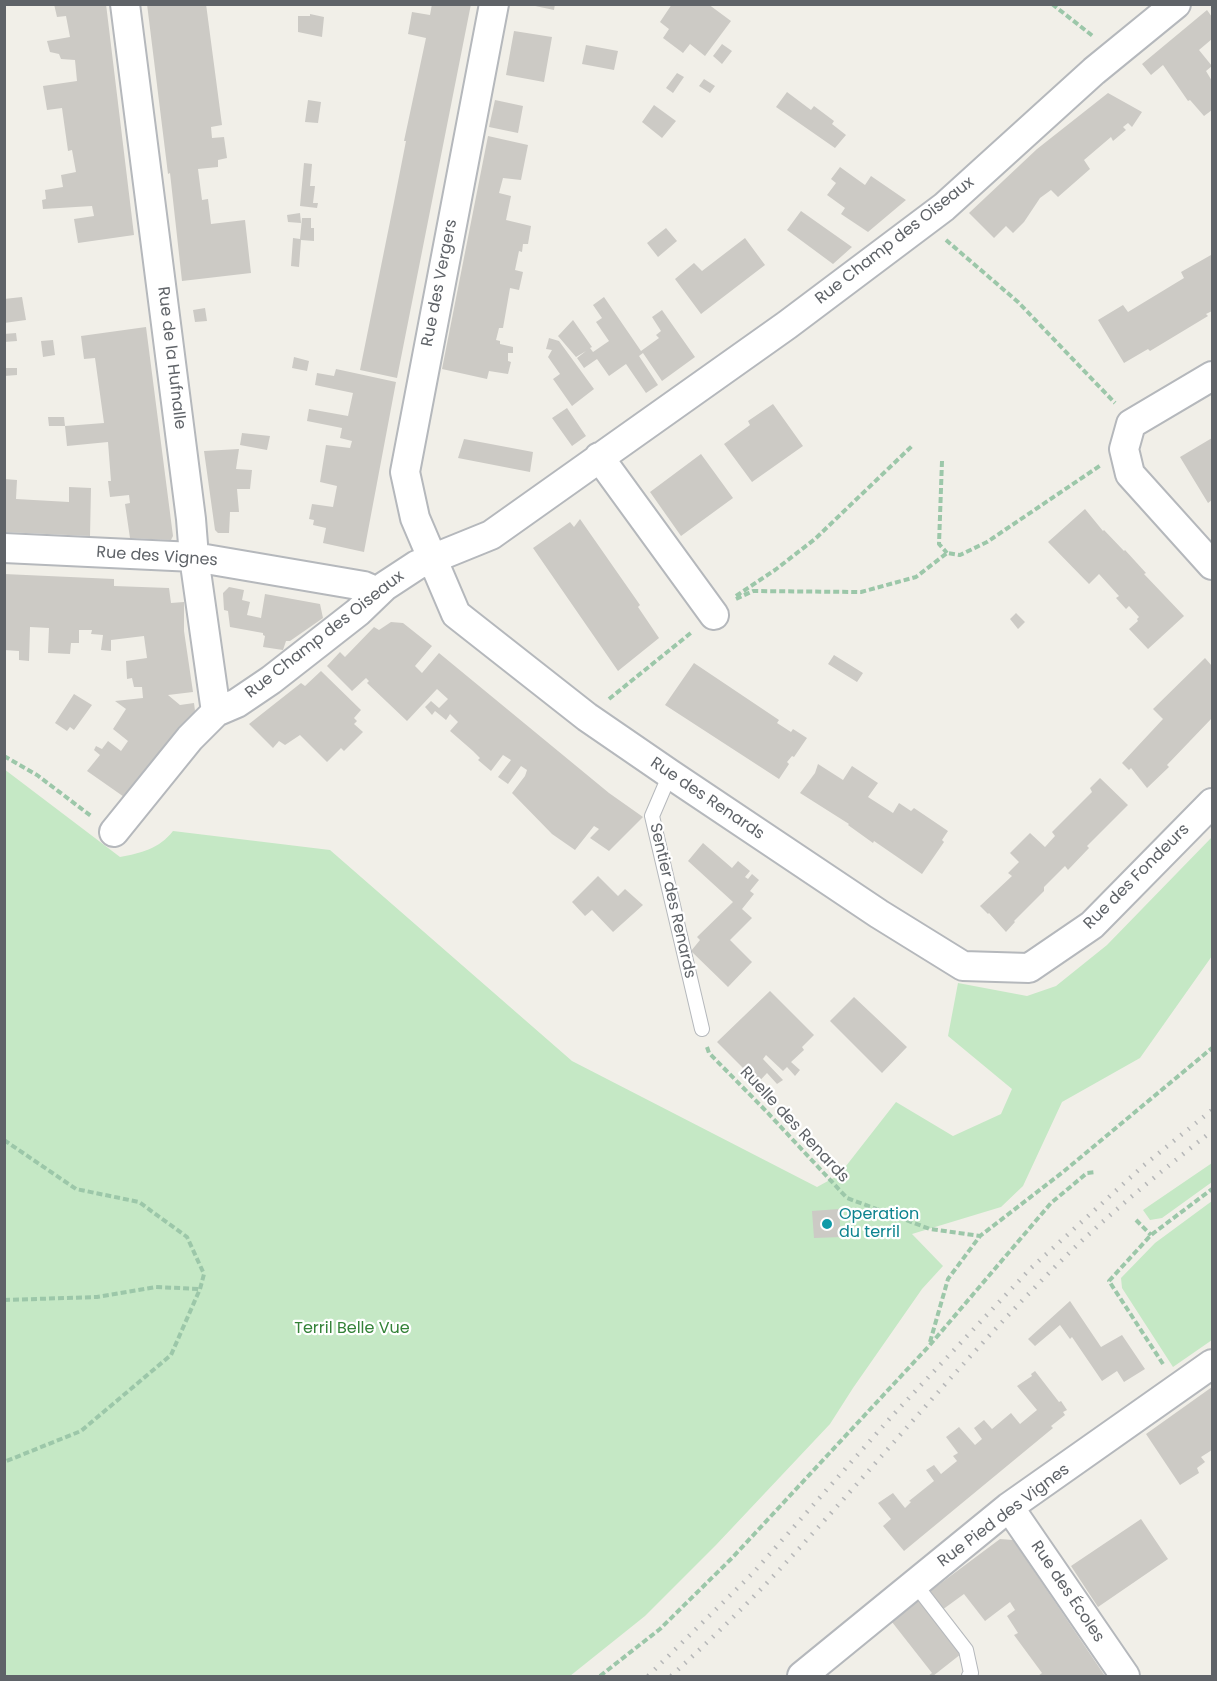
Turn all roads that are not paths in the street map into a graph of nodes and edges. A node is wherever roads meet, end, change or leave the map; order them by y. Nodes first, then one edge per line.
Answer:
1 (125, 4) edge
2 (494, 4) edge
3 (1176, 4) edge
4 (1212, 376) edge
5 (599, 458) junction
6 (4, 548) edge
7 (194, 557) junction
8 (432, 559) junction
9 (1212, 565) edge
10 (378, 592) junction
11 (714, 615) road end
12 (216, 712) junction
13 (669, 774) junction
14 (1212, 803) edge
15 (114, 832) road end
16 (1029, 968) joint
17 (702, 1029) road end
18 (1212, 1364) edge
19 (1009, 1507) junction
20 (915, 1584) junction
21 (802, 1677) edge
22 (969, 1677) edge
23 (1125, 1677) edge

1 - 7 street, Rue de la Hufnalle
2 - 8 street, Rue des Vergers
3 - 5 street, Rue Champ des Oiseaux
4 - 9 street
5 - 8 street, Rue Champ des Oiseaux
5 - 11 street
6 - 7 street, Rue des Vignes
7 - 10 street, Rue des Vignes
7 - 12 street, Rue de la Hufnalle
8 - 10 street, Rue Champ des Oiseaux
8 - 13 street, Rue des Renards
10 - 12 street, Rue Champ des Oiseaux
12 - 15 street, Rue Champ des Oiseaux
13 - 16 street, Rue des Renards
13 - 17 lane, Sentier des Renards
14 - 16 street, Rue des Fondeurs
18 - 19 street, Rue Pied des Vignes
19 - 20 street, Rue Pied des Vignes
19 - 23 street, Rue des Écoles
20 - 21 street, Rue Pied des Vignes
20 - 22 lane

